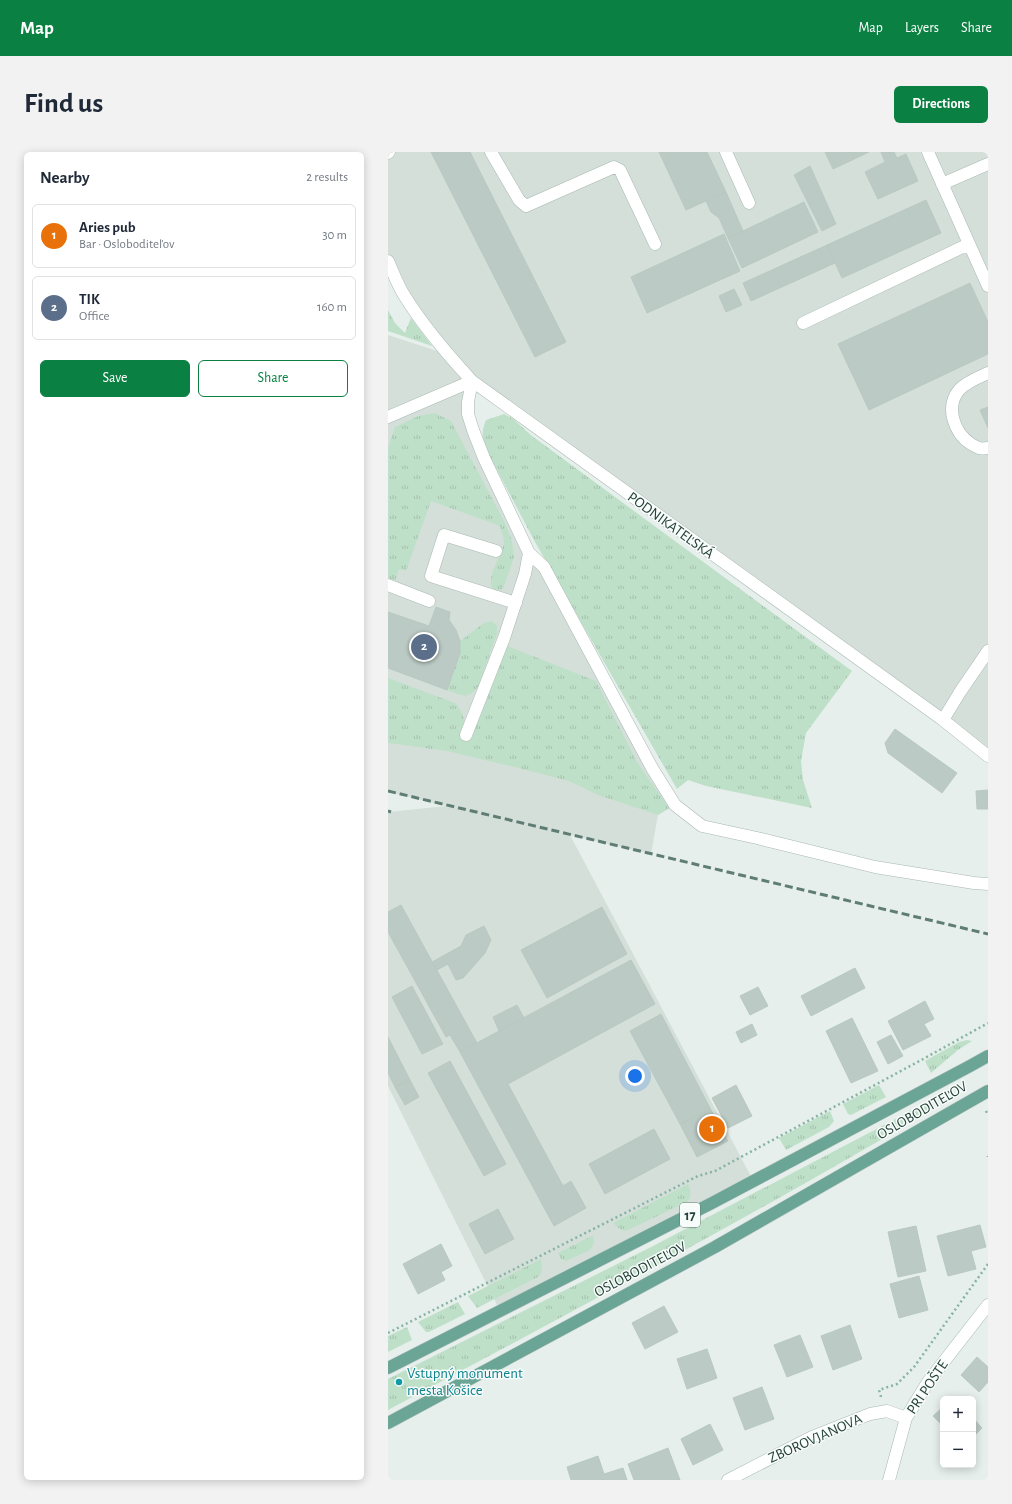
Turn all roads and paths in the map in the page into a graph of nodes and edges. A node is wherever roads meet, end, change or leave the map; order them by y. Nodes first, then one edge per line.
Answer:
1 (491, 152) edge
2 (726, 152) edge
3 (928, 152) edge
4 (988, 164) edge
5 (942, 184) junction
6 (749, 203) dead end
7 (655, 244) dead end
8 (969, 244) junction
9 (388, 261) edge
10 (988, 286) edge
11 (803, 323) dead end
12 (988, 373) edge
13 (472, 381) junction
14 (388, 417) edge
15 (988, 448) edge
16 (496, 551) dead end
17 (530, 553) junction
18 (388, 585) edge
19 (429, 601) dead end
20 (516, 603) junction
21 (988, 651) edge
22 (943, 720) junction
23 (466, 735) dead end
24 (988, 756) edge
25 (988, 884) edge
26 (988, 1023) edge
27 (988, 1056) edge
28 (988, 1091) edge
29 (986, 1111) dead end
30 (988, 1115) edge
31 (988, 1264) edge
32 (988, 1305) edge
33 (388, 1333) edge
34 (388, 1368) edge
35 (887, 1411) junction
36 (906, 1418) junction
37 (388, 1423) edge
38 (728, 1480) edge
39 (889, 1480) edge

1 - 7 street
2 - 6 street
3 - 5 street
4 - 5 street
5 - 8 street
8 - 10 street
8 - 11 street
9 - 13 street, PODNIKATEĽSKÁ
12 - 15 street
13 - 14 street
13 - 17 street
13 - 22 street, PODNIKATEĽSKÁ
16 - 20 street
17 - 20 street
17 - 25 street
18 - 19 street
20 - 23 street
21 - 22 street
22 - 24 street, PODNIKATEĽSKÁ
26 - 33 path
27 - 34 main road, OSLOBODITEĽOV / 17
28 - 37 main road, OSLOBODITEĽOV
29 - 30 path
31 - 35 path
32 - 36 street, PRI POŠTE
35 - 36 street
35 - 38 street, ZBOROVJANOVA
36 - 39 street, PRI POŠTE

